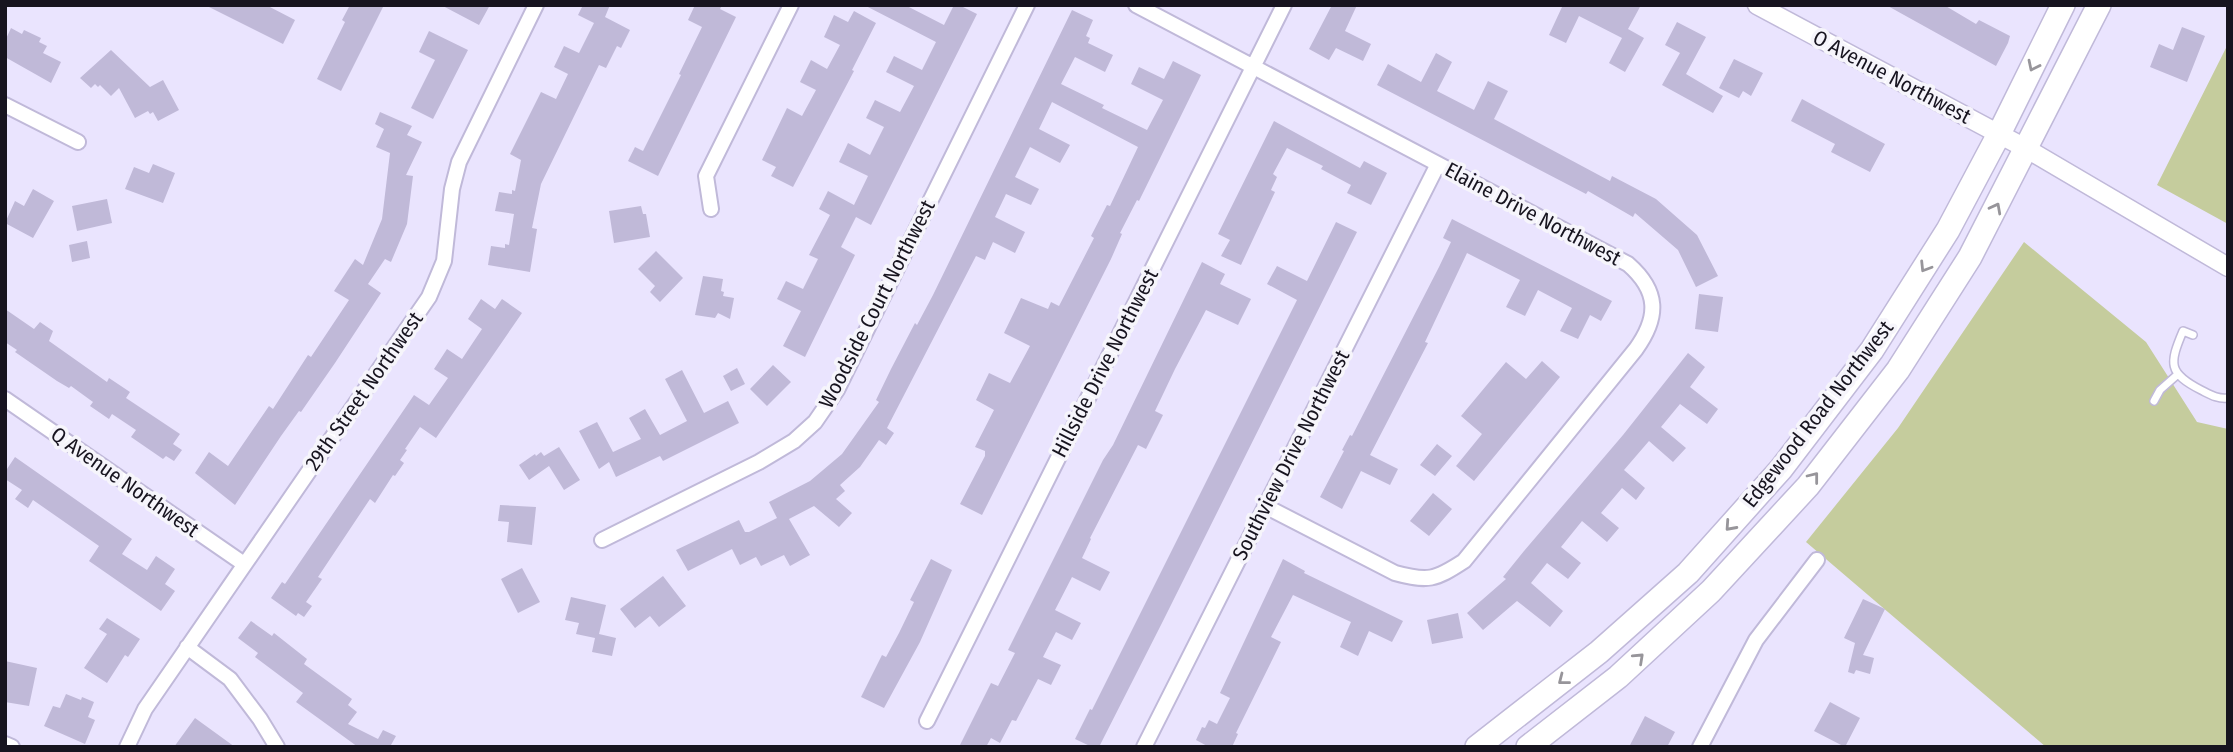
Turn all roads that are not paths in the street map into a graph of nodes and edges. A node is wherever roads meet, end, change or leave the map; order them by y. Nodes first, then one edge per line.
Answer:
1 (536, 5) edge
2 (791, 5) edge
3 (1027, 5) edge
4 (1136, 5) edge
5 (1284, 5) edge
6 (1757, 5) edge
7 (2063, 5) edge
8 (2099, 5) edge
9 (1253, 67) junction
10 (5, 105) edge
11 (1999, 134) junction
12 (78, 142) dead end
13 (2027, 149) junction
14 (1438, 164) junction
15 (711, 209) dead end
16 (2228, 267) edge
17 (2193, 335) dead end
18 (2177, 375) junction
19 (2228, 398) edge
20 (5, 399) edge
21 (2154, 401) dead end
22 (1265, 506) junction
23 (602, 540) dead end
24 (1817, 560) dead end
25 (244, 564) junction
26 (187, 647) junction
27 (927, 721) dead end
28 (1518, 735) edge
29 (5, 744) edge
30 (12, 747) edge
31 (127, 747) edge
32 (277, 747) edge
33 (1144, 747) edge
34 (1477, 747) edge
35 (1700, 747) edge

1 - 25 street, 29th Street Northwest
2 - 15 street
3 - 23 street, Woodside Court Northwest
4 - 9 street, Elaine Drive Northwest
5 - 9 street, Hillside Drive Northwest
6 - 11 street, O Avenue Northwest
7 -> 11 main road, Edgewood Road Northwest
8 - 13 main road, Edgewood Road Northwest
9 - 14 street, Elaine Drive Northwest
9 - 27 street, Hillside Drive Northwest
10 - 12 street
11 - 13 street, O Avenue Northwest
11 -> 28 main road, Edgewood Road Northwest
13 - 16 street, O Avenue Northwest
28 -> 13 main road, Edgewood Road Northwest
14 - 22 street, Southview Drive Northwest
14 - 22 street, Elaine Drive Northwest
17 - 18 lane
18 - 19 lane
18 - 21 lane
20 - 25 street, Q Avenue Northwest
22 - 33 street, Southview Drive Northwest
24 - 35 street
25 - 26 street, 29th Street Northwest
26 - 31 street, 29th Street Northwest
26 - 32 street
28 - 34 main road, Edgewood Road Northwest
29 - 30 street

